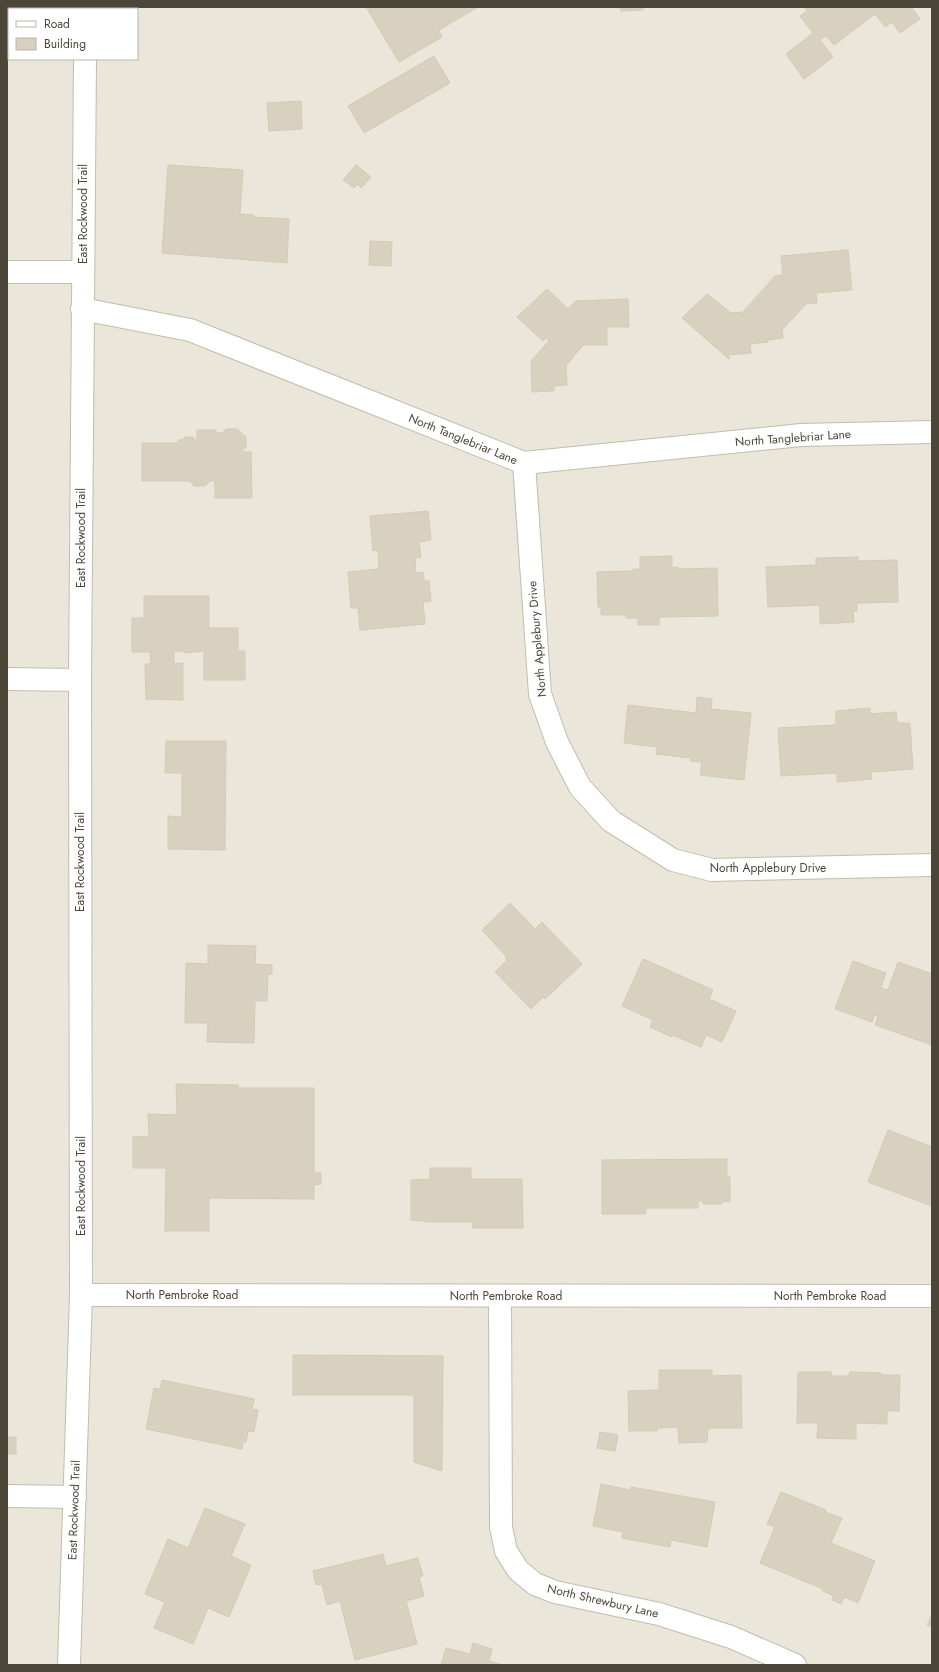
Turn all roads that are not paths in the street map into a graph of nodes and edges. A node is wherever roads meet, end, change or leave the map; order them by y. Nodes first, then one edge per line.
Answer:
1 (84, 60) edge
2 (7, 272) edge
3 (83, 272) junction
4 (82, 309) junction
5 (932, 432) edge
6 (524, 463) junction
7 (7, 679) edge
8 (80, 680) junction
9 (932, 865) edge
10 (81, 1295) junction
11 (500, 1296) junction
12 (932, 1296) edge
13 (7, 1496) edge
14 (75, 1497) junction
15 (69, 1665) edge
16 (795, 1665) edge

1 - 3 street, East Rockwood Trail
2 - 3 street
3 - 4 street, East Rockwood Trail
4 - 6 street, North Tanglebriar Lane
4 - 8 street, East Rockwood Trail
5 - 6 street, North Tanglebriar Lane
6 - 9 street, North Applebury Drive
7 - 8 street
8 - 10 street, East Rockwood Trail
10 - 11 street, North Pembroke Road
10 - 14 street, East Rockwood Trail
11 - 12 street, North Pembroke Road
11 - 16 street, North Shrewbury Lane
13 - 14 street
14 - 15 street, East Rockwood Trail

